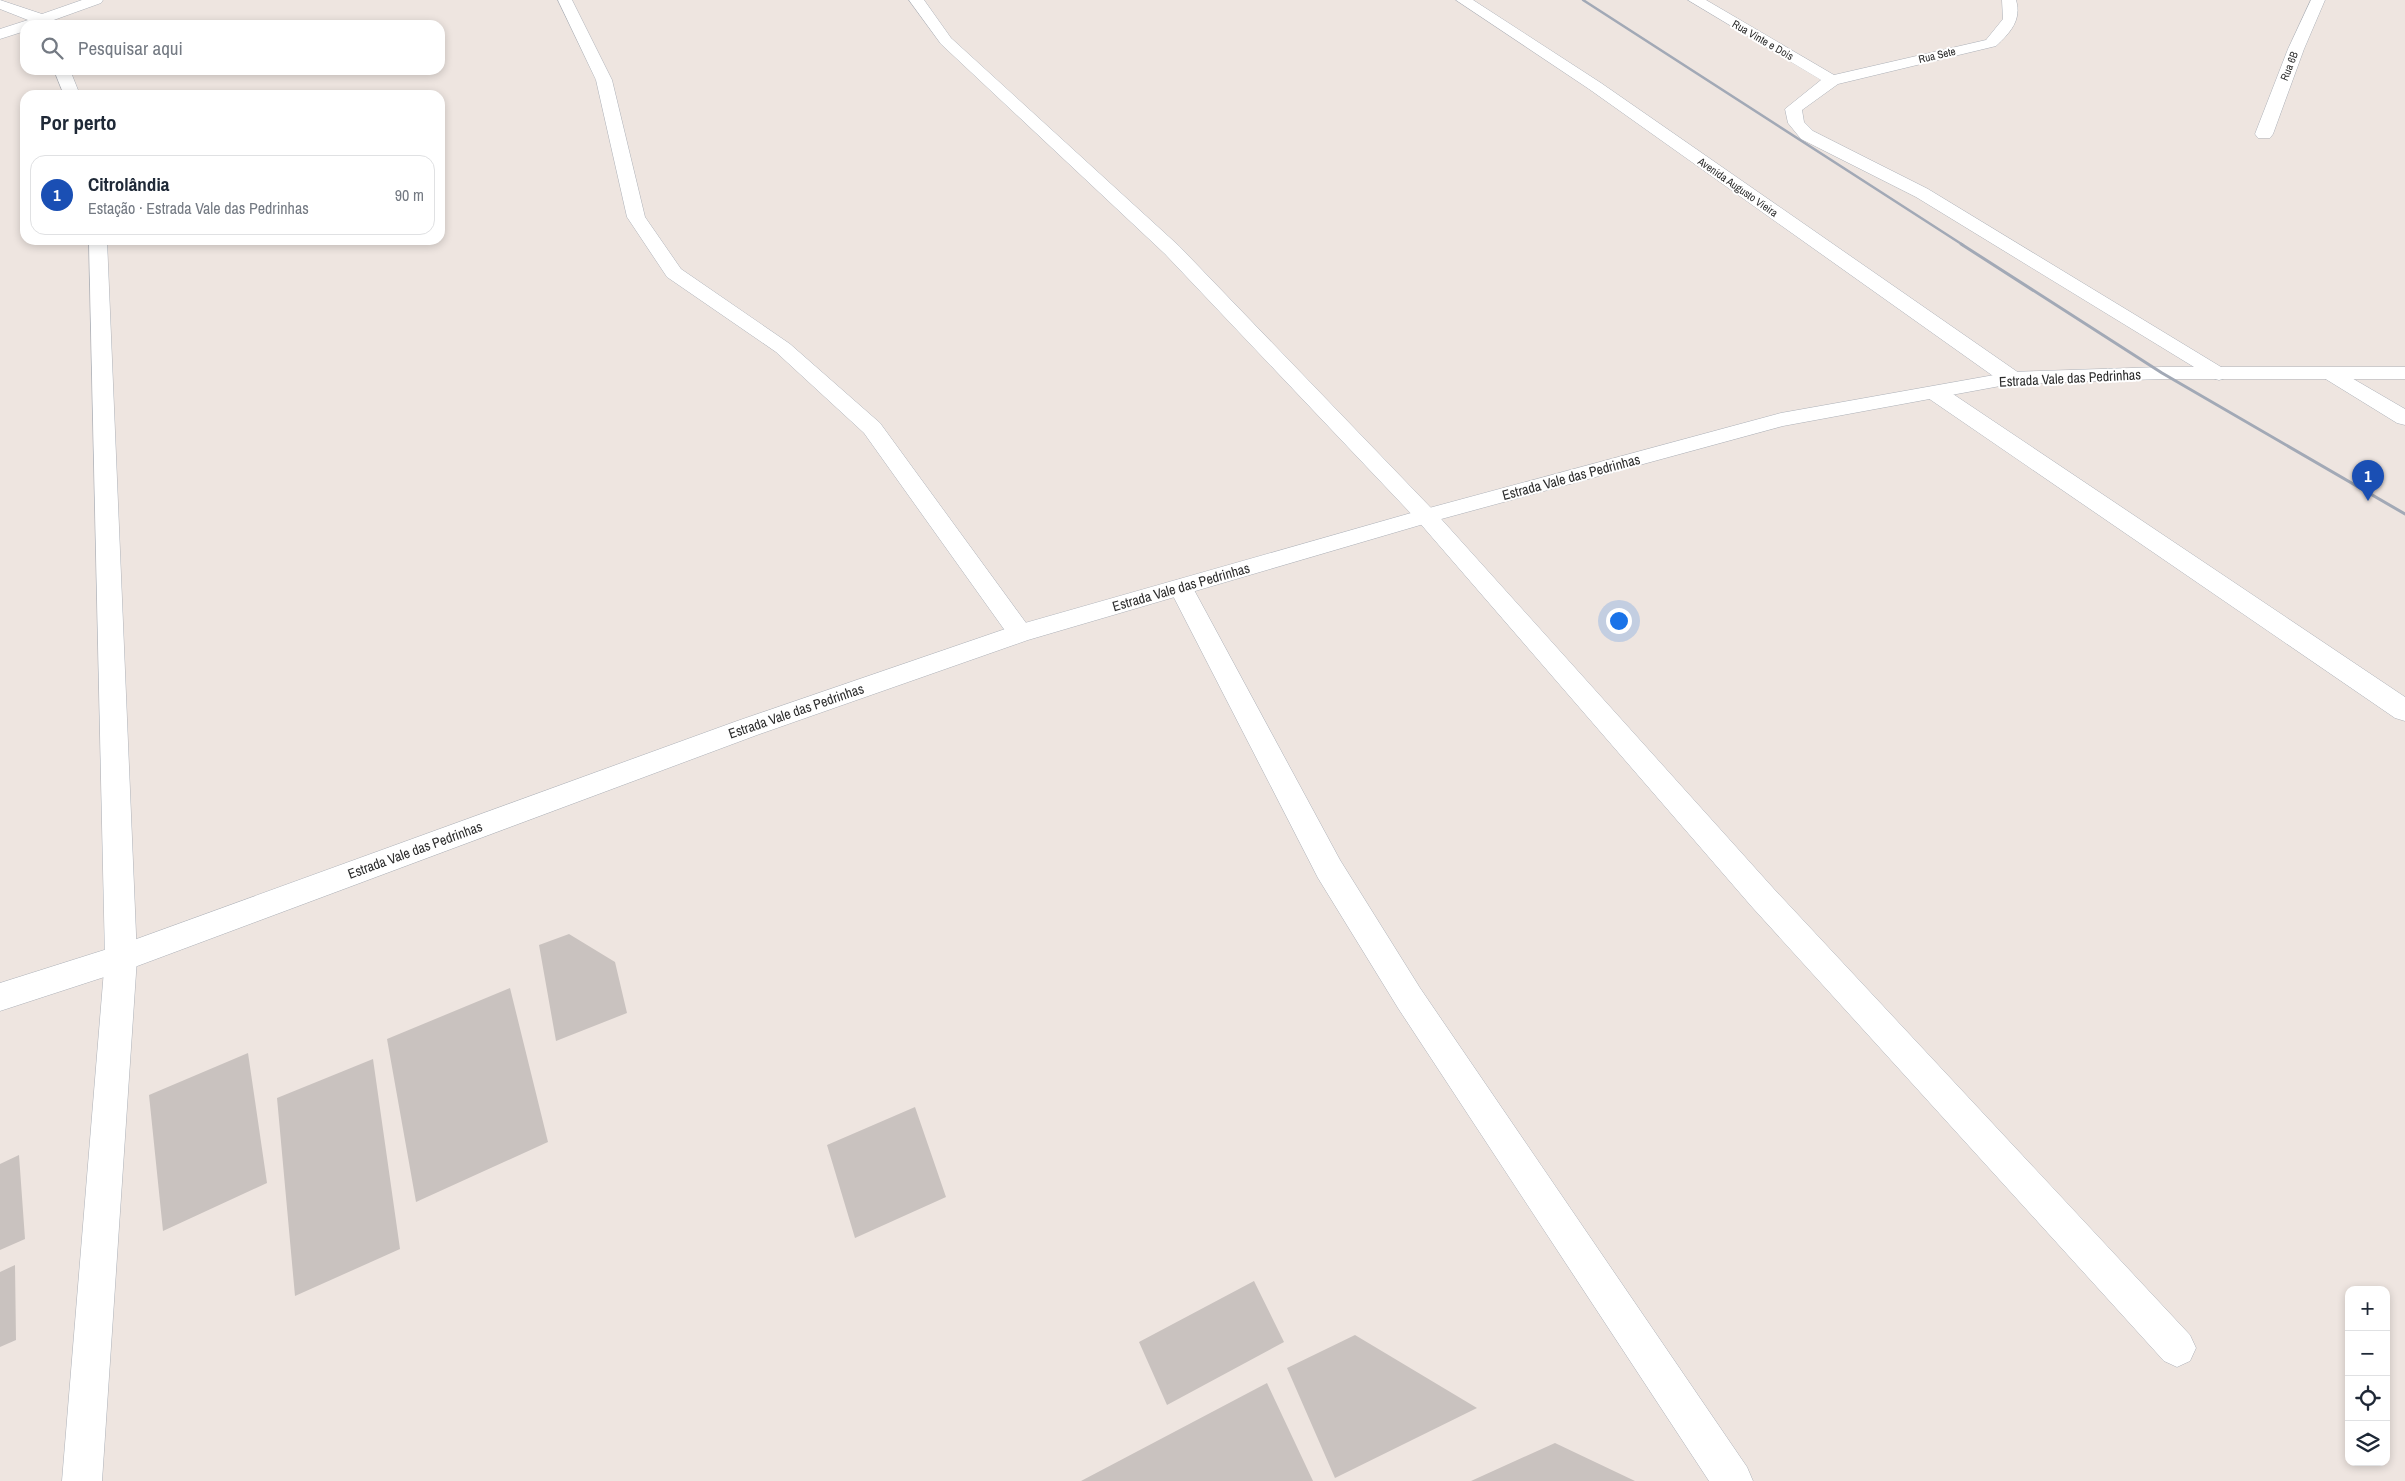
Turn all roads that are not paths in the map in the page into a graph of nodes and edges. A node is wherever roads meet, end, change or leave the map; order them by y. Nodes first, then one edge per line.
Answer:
1 (96, 0) edge
2 (565, 0) edge
3 (916, 0) edge
4 (1463, 0) edge
5 (1694, 0) edge
6 (2009, 0) edge
7 (2318, 0) edge
8 (0, 4) edge
9 (39, 20) edge
10 (49, 20) edge
11 (20, 27) edge
12 (0, 34) edge
13 (64, 75) edge
14 (1832, 80) junction
15 (70, 90) edge
16 (2264, 134) dead end
17 (98, 245) edge
18 (2405, 372) edge
19 (2219, 374) junction
20 (2331, 374) junction
21 (2011, 378) junction
22 (1936, 393) junction
23 (2405, 418) edge
24 (1426, 516) junction
25 (1181, 588) junction
26 (1020, 634) junction
27 (2405, 711) edge
28 (121, 958) junction
29 (0, 997) edge
30 (2177, 1348) dead end
31 (82, 1481) edge
32 (1733, 1481) edge

1 - 10 street
2 - 26 street
3 - 24 street
4 - 21 street, Avenida Augusto Vieira
5 - 14 street, Rua Vinte e Dois
6 - 14 street, Rua Sete
7 - 16 street, Rua 6B
8 - 9 street
11 - 12 street
13 - 15 street
14 - 19 street
17 - 28 street
18 - 20 street, Estrada Vale das Pedrinhas
19 - 20 street, Estrada Vale das Pedrinhas
19 - 21 street, Estrada Vale das Pedrinhas
20 - 23 street
21 - 22 street, Estrada Vale das Pedrinhas
22 - 24 street, Estrada Vale das Pedrinhas
22 - 27 street
24 - 25 street, Estrada Vale das Pedrinhas
24 - 30 street
25 - 26 street, Estrada Vale das Pedrinhas
25 - 32 street
26 - 28 street, Estrada Vale das Pedrinhas
28 - 29 street, Estrada Vale das Pedrinhas
28 - 31 street

